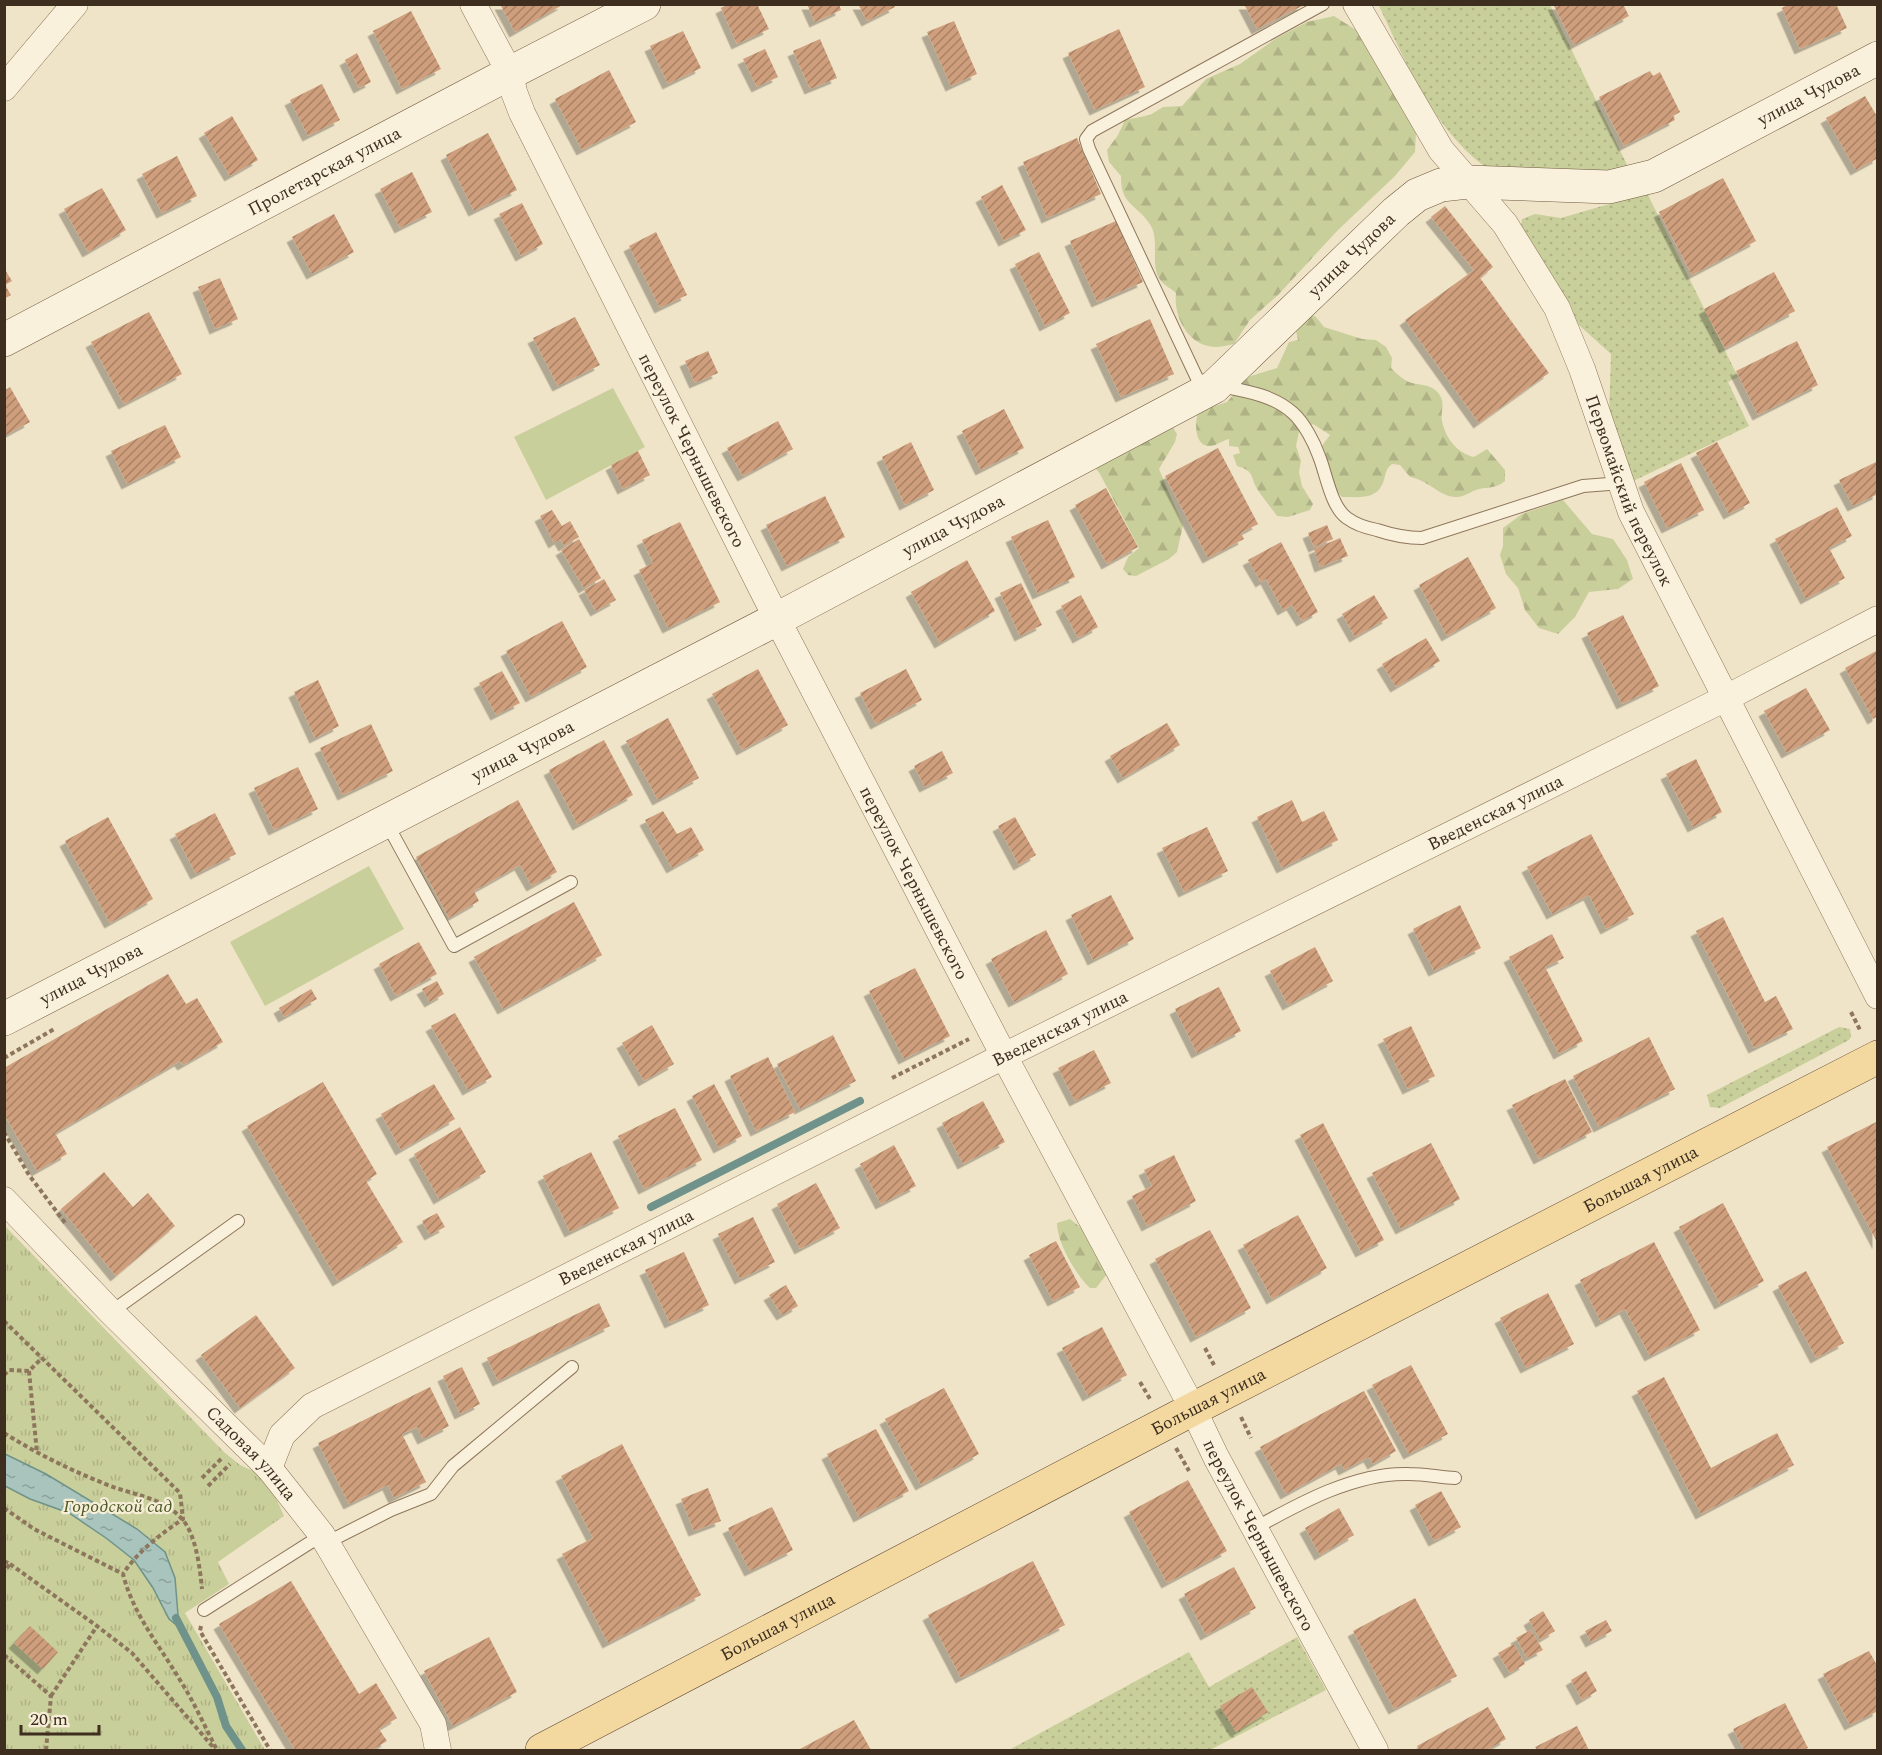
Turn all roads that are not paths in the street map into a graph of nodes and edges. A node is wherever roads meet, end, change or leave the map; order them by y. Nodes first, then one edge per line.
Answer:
1 (75, 4) edge
2 (473, 4) edge
3 (644, 4) edge
4 (1323, 4) edge
5 (1356, 4) edge
6 (1878, 58) edge
7 (510, 73) junction
8 (4, 88) edge
9 (1468, 182) junction
10 (4, 340) edge
11 (1210, 389) junction
12 (1622, 483) junction
13 (777, 619) junction
14 (1878, 619) edge
15 (1726, 698) junction
16 (386, 822) junction
17 (572, 882) dead end
18 (1878, 996) edge
19 (4, 1019) edge
20 (1004, 1056) junction
21 (1878, 1057) edge
22 (4, 1200) edge
23 (238, 1221) dead end
24 (111, 1312) junction
25 (572, 1367) dead end
26 (1193, 1409) junction
27 (269, 1468) junction
28 (1455, 1478) dead end
29 (1255, 1528) junction
30 (324, 1539) junction
31 (204, 1610) road end
32 (438, 1750) edge
33 (542, 1750) edge
34 (1375, 1750) edge

1 - 8 street
2 - 7 street, переулок Чернышевского
3 - 7 street, Пролетарская улица
4 - 11 lane
5 - 9 street, Первомайский переулок
6 - 9 street, улица Чудова
7 - 10 street, Пролетарская улица
7 - 13 street, переулок Чернышевского
9 - 11 street, улица Чудова
9 - 12 street, Первомайский переулок
11 - 12 lane
11 - 13 street, улица Чудова
12 - 15 street, Первомайский переулок
13 - 16 street, улица Чудова
13 - 20 street, переулок Чернышевского
14 - 15 street, Введенская улица
15 - 18 street, Первомайский переулок
15 - 20 street, Введенская улица
16 - 17 lane
16 - 19 street, улица Чудова
20 - 26 street, переулок Чернышевского
20 - 27 street, Введенская улица
21 - 26 main road, Большая улица
22 - 24 street, Садовая улица
23 - 24 lane
24 - 27 street, Садовая улица
25 - 30 lane
26 - 29 street, переулок Чернышевского
26 - 33 main road, Большая улица
27 - 30 street, Садовая улица
28 - 29 lane
29 - 34 street, переулок Чернышевского
30 - 31 lane
30 - 32 street, Садовая улица

